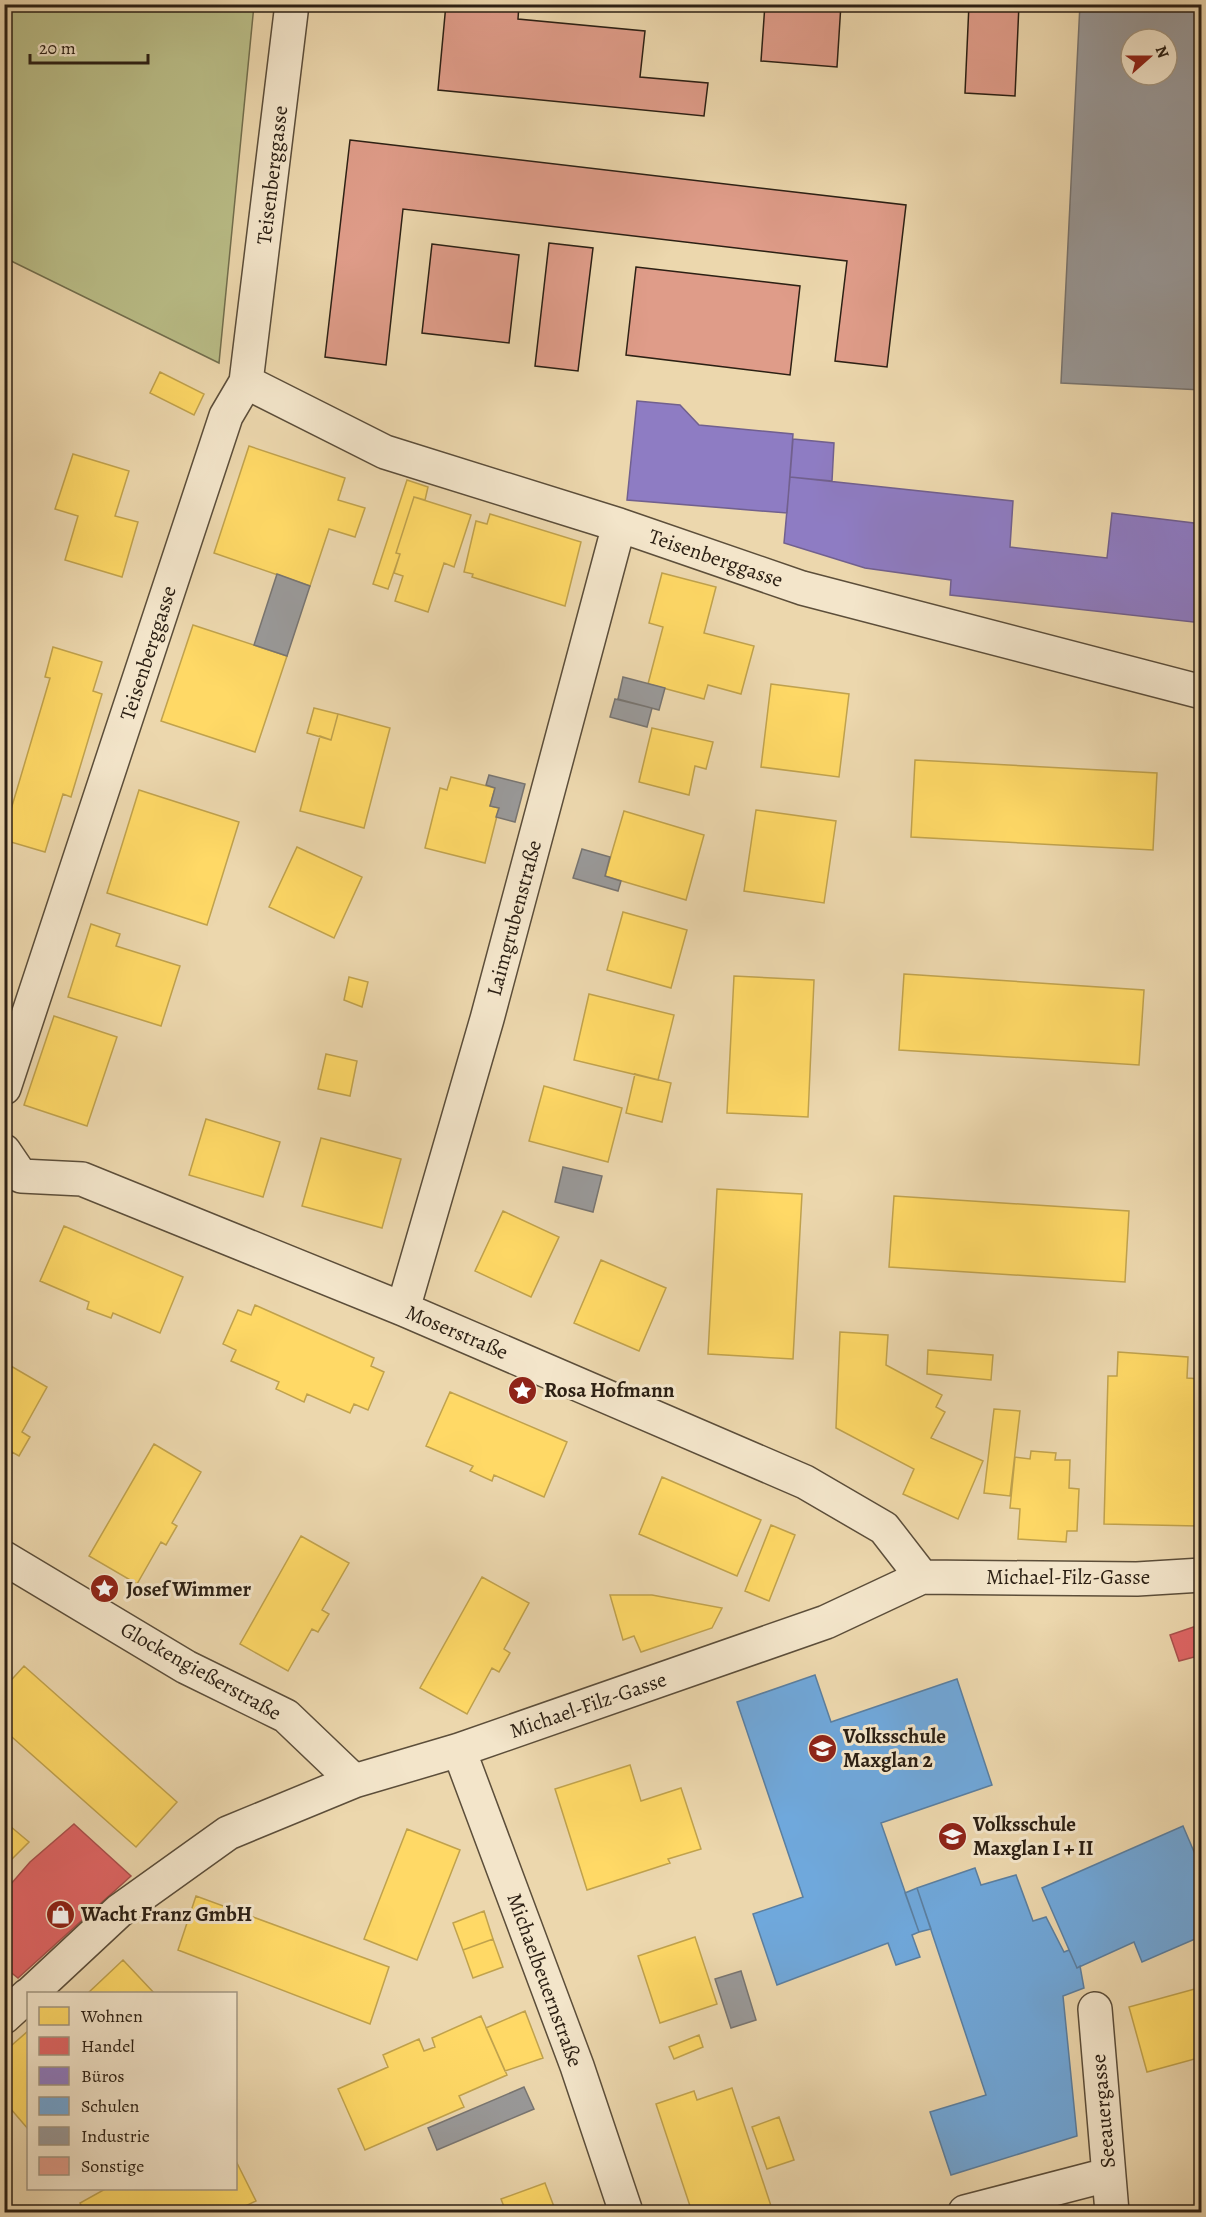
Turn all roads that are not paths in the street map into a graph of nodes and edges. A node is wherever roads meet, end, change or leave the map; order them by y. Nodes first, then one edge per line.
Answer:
1 (292, 4) edge
2 (246, 382) junction
3 (619, 525) junction
4 (1202, 692) edge
5 (4, 1088) edge
6 (10, 1172) edge
7 (403, 1309) junction
8 (4, 1558) edge
9 (1202, 1575) edge
10 (922, 1577) junction
11 (459, 1750) junction
12 (354, 1781) junction
13 (31, 1992) edge
14 (27, 1996) edge
15 (1095, 2009) dead end
16 (4, 2018) edge
17 (1107, 2175) junction
18 (626, 2212) edge
19 (965, 2212) edge
20 (1112, 2212) edge

1 - 2 street, Teisenberggasse
2 - 3 street, Teisenberggasse
2 - 5 street, Teisenberggasse
3 - 4 street, Teisenberggasse
3 - 7 street, Laimgrubenstraße
6 - 7 street, Moserstraße
7 - 10 street, Moserstraße
8 - 12 street, Glockengießerstraße
9 - 10 street, Michael-Filz-Gasse
10 - 11 street, Michael-Filz-Gasse
11 - 12 street, Michael-Filz-Gasse
11 - 18 street, Michaelbeuernstraße
12 - 13 street, Michael-Filz-Gasse
14 - 16 street, Michael-Filz-Gasse
15 - 17 street, Seeauergasse
17 - 19 street
17 - 20 street, Seeauergasse

